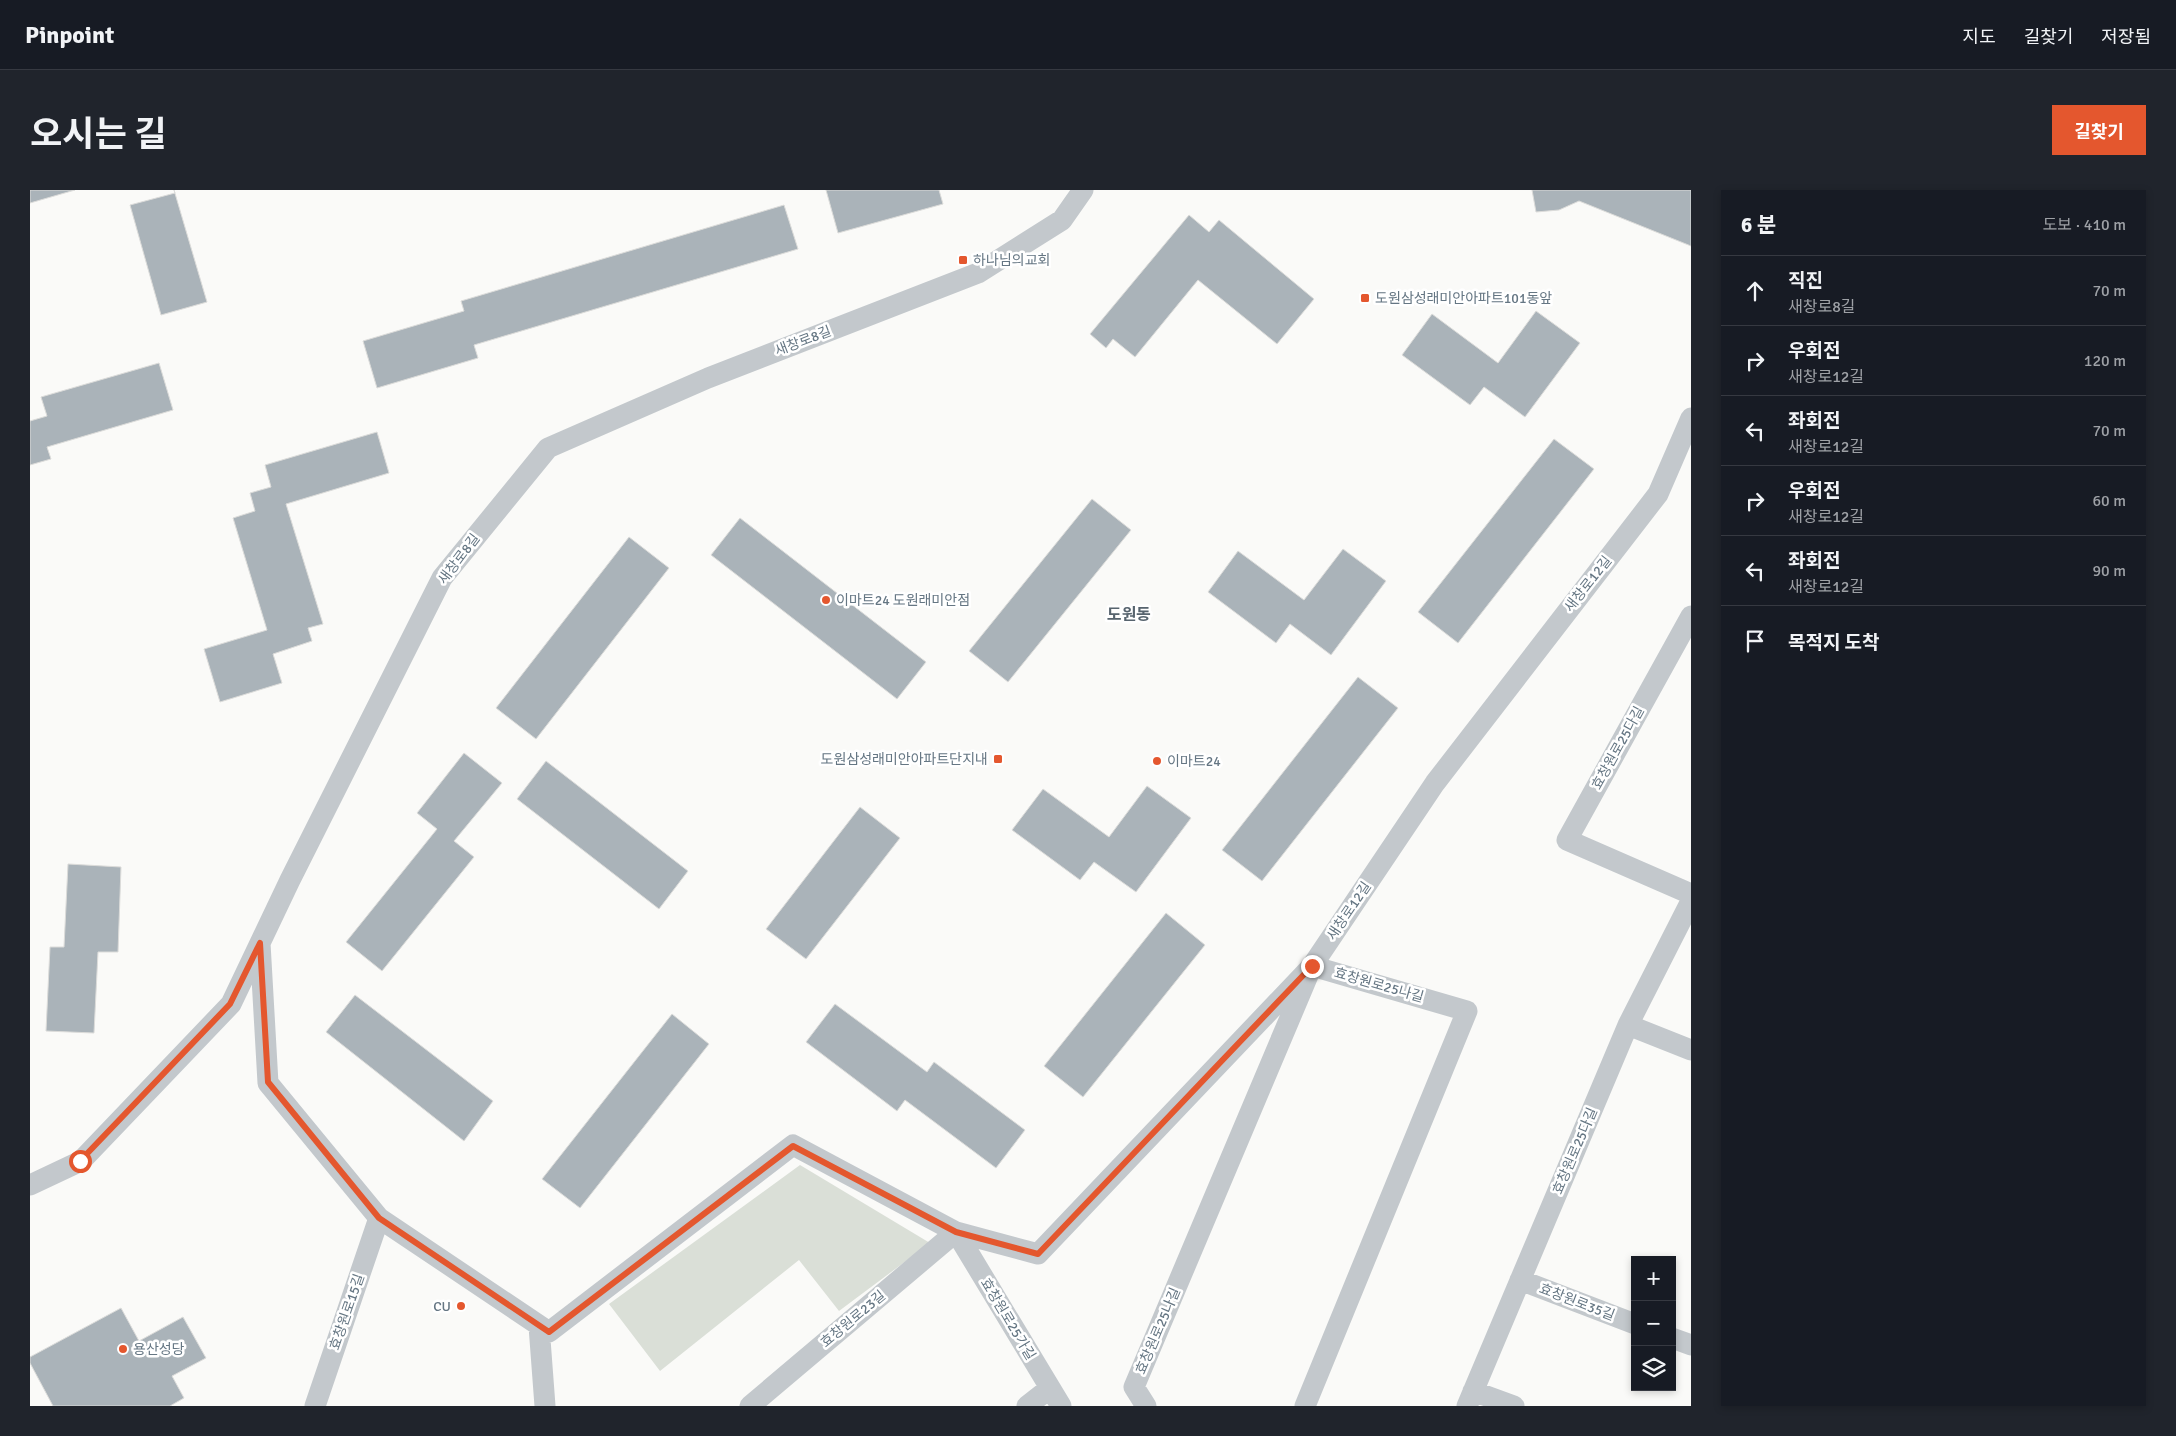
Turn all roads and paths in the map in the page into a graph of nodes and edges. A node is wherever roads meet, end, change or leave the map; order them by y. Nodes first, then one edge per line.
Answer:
1 (1083, 190) edge
2 (1691, 418) edge
3 (1691, 616) edge
4 (1691, 894) edge
5 (1691, 901) edge
6 (260, 943) junction
7 (1312, 966) junction
8 (1628, 1025) junction
9 (1691, 1050) edge
10 (30, 1185) edge
11 (379, 1218) junction
12 (956, 1232) junction
13 (1520, 1280) junction
14 (1631, 1322) edge
15 (539, 1326) junction
16 (1676, 1339) edge
17 (1691, 1345) edge
18 (1050, 1388) junction
19 (1470, 1399) edge
20 (315, 1406) edge
21 (545, 1406) edge
22 (750, 1406) edge
23 (1027, 1406) edge
24 (1061, 1406) edge
25 (1146, 1406) edge
26 (1305, 1406) edge
27 (1514, 1406) edge

1 - 6 street, 새창로8길
2 - 7 street, 새창로12길
3 - 4 street, 효창원로25다길
5 - 8 street, 효창원로25다길
6 - 10 street, 새창로8길
6 - 11 street
7 - 12 street, 새창로12길
7 - 25 street, 효창원로25나길
7 - 26 street, 효창원로25나길
8 - 9 street
8 - 13 street, 효창원로25다길
11 - 15 street
11 - 20 street, 효창원로15길
12 - 15 street, 새창로12길
12 - 18 street, 효창원로25가길
12 - 22 street, 효창원로23길
13 - 14 street, 효창원로35길
13 - 19 street, 효창원로25다길
15 - 21 street
16 - 17 street
18 - 23 street
18 - 24 street, 효창원로25가길
19 - 27 street

